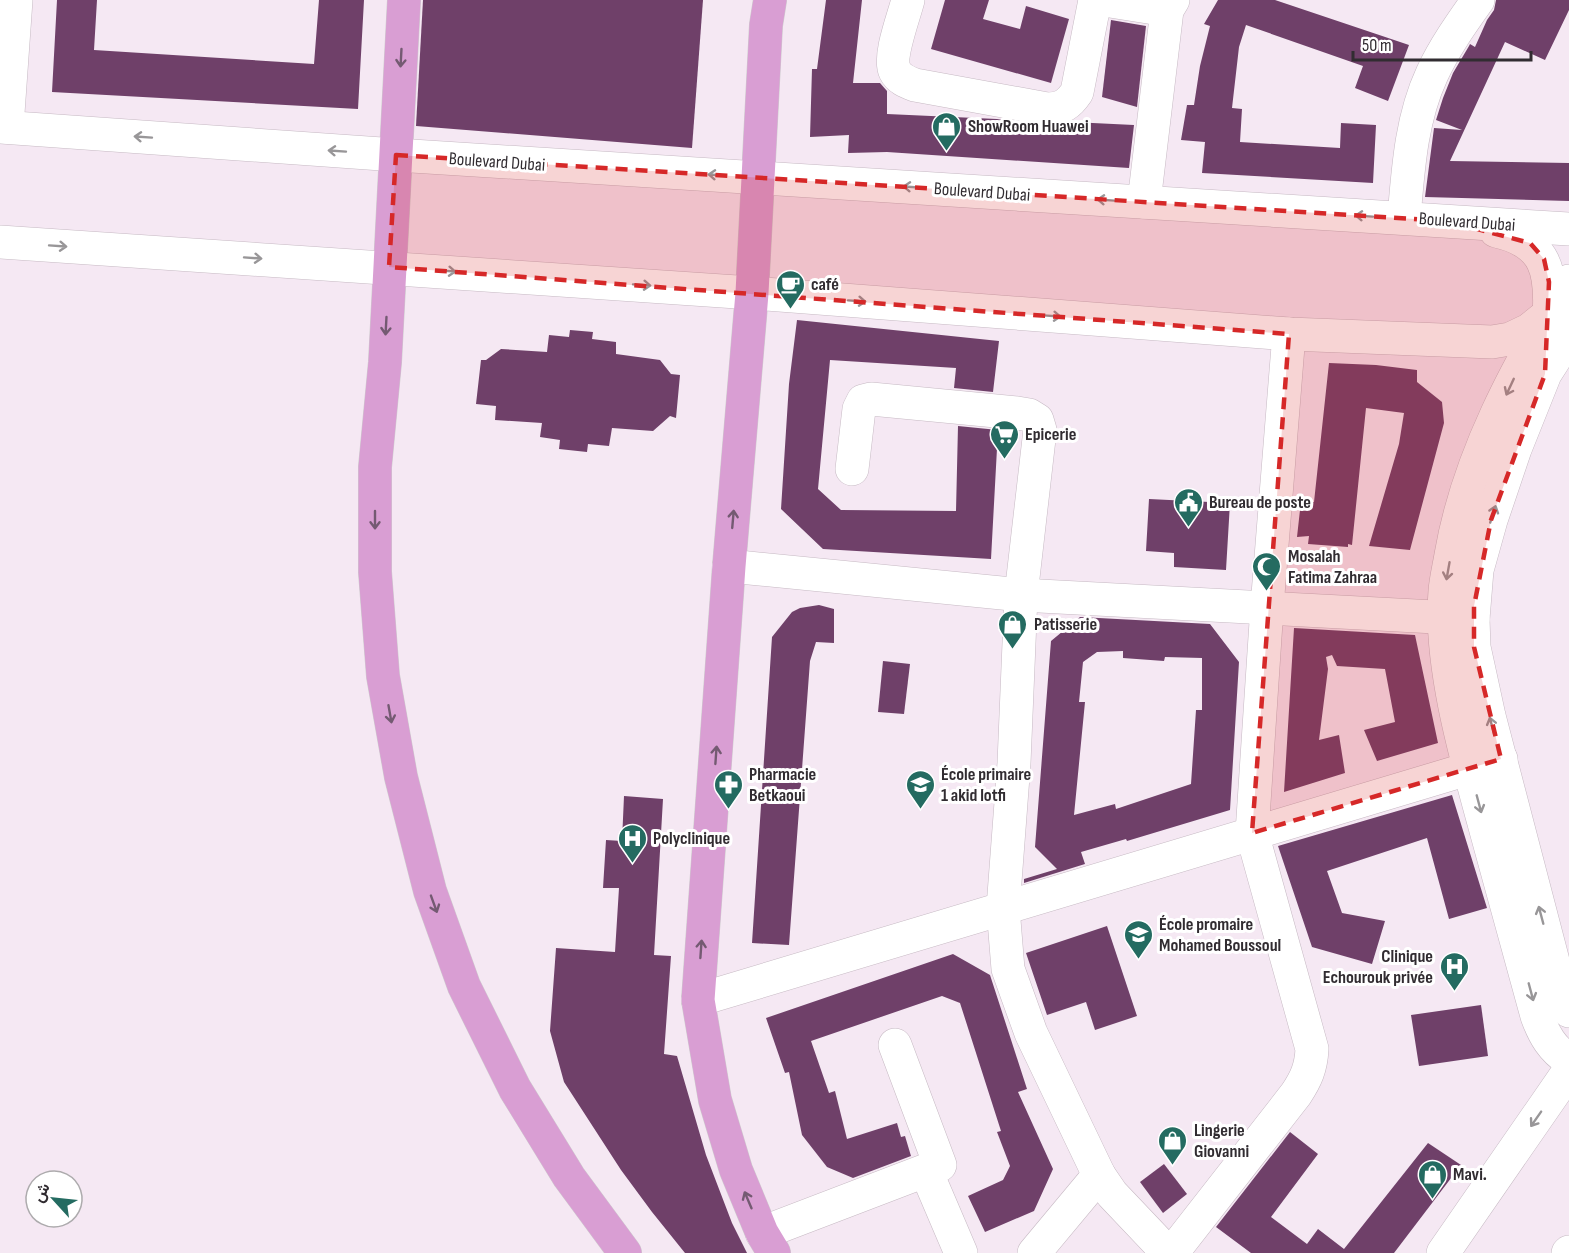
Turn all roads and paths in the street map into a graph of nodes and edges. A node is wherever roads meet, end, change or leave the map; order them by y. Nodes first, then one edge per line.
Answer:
1 (16, 0) edge
2 (404, 0) edge
3 (770, 0) edge
4 (908, 0) edge
5 (1095, 0) edge
6 (1104, 0) edge
7 (1478, 0) edge
8 (1170, 5) edge
9 (4, 127) edge
10 (396, 155) junction
11 (756, 178) junction
12 (1144, 202) junction
13 (1404, 218) junction
14 (1447, 221) junction
15 (1569, 229) edge
16 (0, 242) edge
17 (389, 267) junction
18 (1569, 281) edge
19 (752, 293) junction
20 (1562, 318) edge
21 (1290, 334) junction
22 (1492, 342) junction
23 (1535, 365) junction
24 (852, 469) dead end
25 (729, 566) junction
26 (1021, 595) junction
27 (1267, 607) junction
28 (1459, 618) junction
29 (1500, 759) junction
30 (1470, 770) junction
31 (1252, 833) junction
32 (1003, 908) junction
33 (698, 1000) junction
34 (1569, 1011) edge
35 (895, 1045) dead end
36 (1569, 1060) edge
37 (1569, 1071) edge
38 (926, 1171) junction
39 (1099, 1175) junction
40 (768, 1243) edge
41 (625, 1253) edge
42 (961, 1253) edge
43 (1034, 1253) edge
44 (1170, 1253) edge
45 (1443, 1253) edge

1 - 9 street
2 -> 10 main road
3 - 11 main road
4 - 5 street
6 - 8 street
7 - 13 street
8 - 12 street
10 -> 9 street, Boulevard Dubai
11 -> 10 street, Boulevard Dubai
10 - 17 main road
12 -> 11 street, Boulevard Dubai
11 - 19 main road
13 -> 12 street, Boulevard Dubai
13 - 14 street, Boulevard Dubai
14 - 15 street, Boulevard Dubai
14 - 20 street
16 -> 17 street
17 -> 19 street
17 -> 41 main road
18 - 20 street
19 -> 21 street
25 -> 19 main road
20 - 22 street
20 - 23 street
21 - 22 street
21 - 27 street
22 - 23 street
23 - 28 street
24 - 26 street
25 - 26 street
33 -> 25 main road
26 - 27 street
26 - 32 street
27 - 28 street
27 - 31 street
29 -> 28 street
28 - 30 street
29 - 30 street
34 -> 29 street
30 - 31 street
30 -> 36 street
31 - 32 street
31 - 44 street
32 - 33 street
32 - 39 street
40 -> 33 main road
35 - 38 street
37 -> 45 street
38 - 40 street
38 - 42 street
39 - 43 street
39 - 44 street

